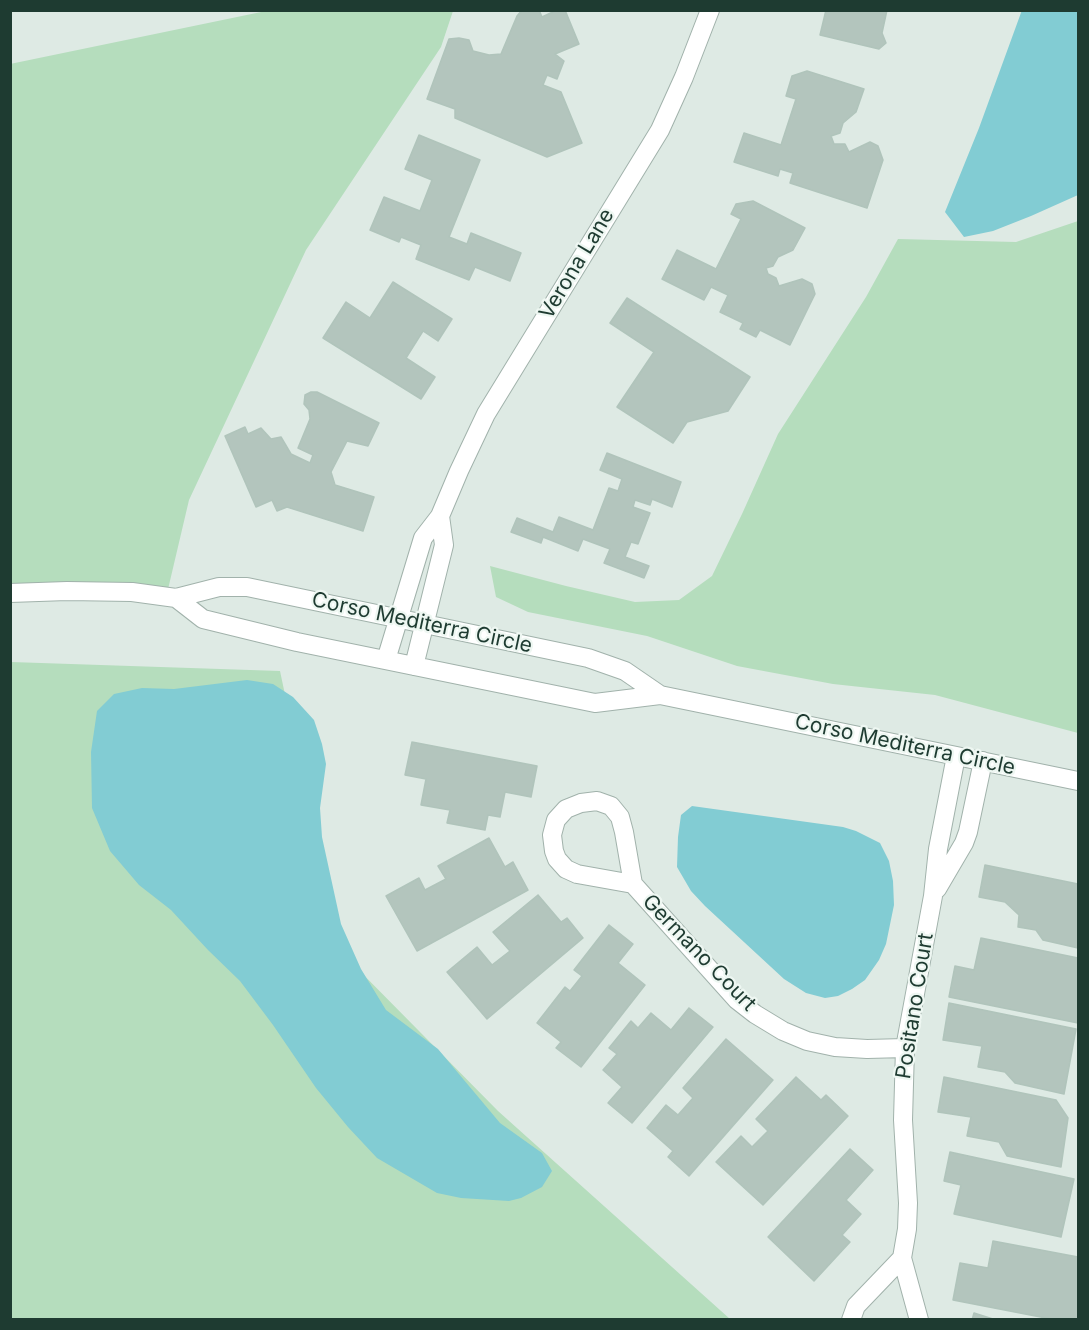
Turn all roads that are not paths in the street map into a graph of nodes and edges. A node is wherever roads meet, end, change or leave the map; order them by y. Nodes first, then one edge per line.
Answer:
1 (710, 10) edge
2 (440, 516) junction
3 (10, 593) edge
4 (176, 598) junction
5 (399, 619) junction
6 (425, 624) junction
7 (386, 660) junction
8 (414, 666) junction
9 (660, 695) junction
10 (956, 756) junction
11 (983, 761) junction
12 (1078, 781) edge
13 (633, 884) junction
14 (933, 896) junction
15 (905, 1048) junction
16 (902, 1258) junction
17 (850, 1320) edge
18 (920, 1320) edge

1 - 2 street, Verona Lane
2 - 5 street, Verona Lane
2 - 6 street
3 - 4 street, Corso Mediterra Circle
4 - 5 street, Corso Mediterra Circle
4 - 7 street, Corso Mediterra Circle
5 - 6 street, Corso Mediterra Circle
5 - 7 street, Verona Lane
6 - 8 street
6 - 9 street, Corso Mediterra Circle
7 - 8 street, Corso Mediterra Circle
8 - 9 street, Corso Mediterra Circle
9 - 10 street, Corso Mediterra Circle
10 - 11 street, Corso Mediterra Circle
10 - 14 street, Positano Court
11 - 12 street, Corso Mediterra Circle
11 - 14 street
13 - 13 street, Germano Court
13 - 15 street, Germano Court
14 - 15 street, Positano Court
15 - 16 street, Positano Court
16 - 17 street
16 - 18 street, Positano Court

